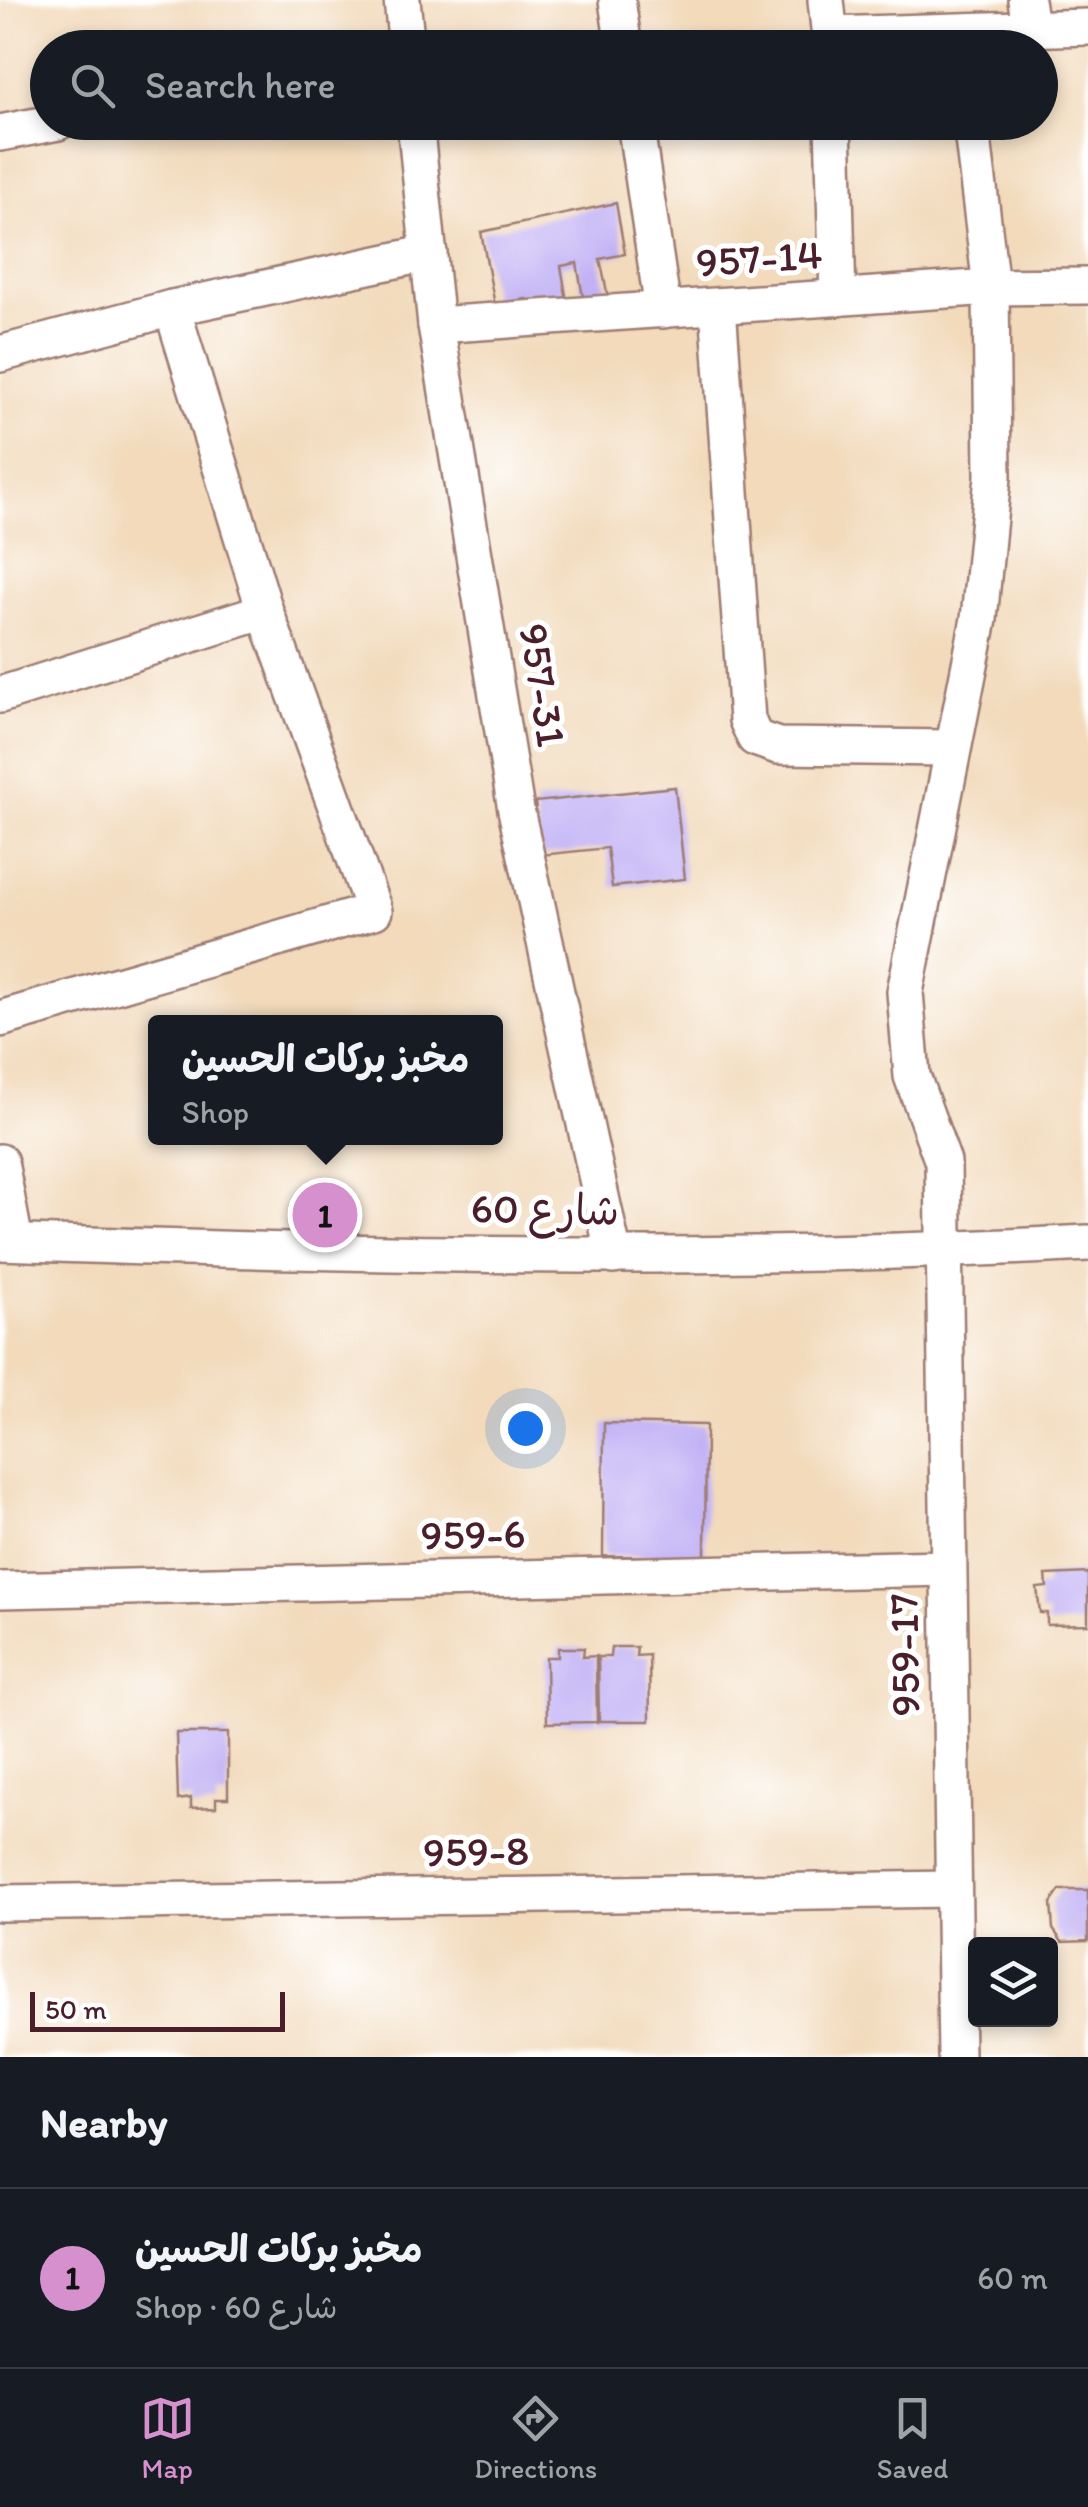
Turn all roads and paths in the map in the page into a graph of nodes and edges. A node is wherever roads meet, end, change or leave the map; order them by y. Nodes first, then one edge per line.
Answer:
1 (402, 0) edge
2 (617, 0) edge
3 (826, 0) edge
4 (1028, 16) edge
5 (1088, 28) edge
6 (405, 30) edge
7 (621, 30) edge
8 (830, 30) edge
9 (989, 30) edge
10 (30, 127) edge
11 (0, 133) edge
12 (417, 140) edge
13 (638, 140) edge
14 (834, 140) edge
15 (973, 140) edge
16 (428, 253) junction
17 (991, 286) junction
18 (1088, 286) edge
19 (838, 298) junction
20 (718, 306) junction
21 (172, 308) junction
22 (663, 310) junction
23 (436, 325) junction
24 (0, 354) edge
25 (265, 611) junction
26 (0, 695) edge
27 (952, 748) junction
28 (0, 1018) edge
29 (0, 1162) edge
30 (8, 1242) edge
31 (1088, 1243) edge
32 (942, 1251) junction
33 (614, 1256) junction
34 (947, 1568) junction
35 (0, 1590) edge
36 (953, 1888) junction
37 (0, 1903) edge
38 (956, 2057) edge

1 - 6 street
2 - 7 street
3 - 8 street
4 - 5 street
4 - 9 street
10 - 11 street
12 - 16 street, 957-31
13 - 22 street
14 - 19 street
15 - 17 street, 959-17
16 - 21 street
16 - 23 street, 957-31
17 - 18 street, 957-14
17 - 19 street, 957-14
17 - 27 street, 959-17
19 - 20 street, 957-14
20 - 22 street, 957-14
20 - 27 street
21 - 24 street
21 - 25 street
22 - 23 street, 957-14
23 - 33 street, 957-31
25 - 26 street
25 - 28 street
27 - 32 street, 959-17
29 - 30 street
30 - 33 street, شارع 60
31 - 32 street, شارع 60
32 - 33 street, شارع 60
32 - 34 street, 959-17
34 - 35 street, 959-6
34 - 36 street, 959-17
36 - 37 street, 959-8
36 - 38 street, 959-17

